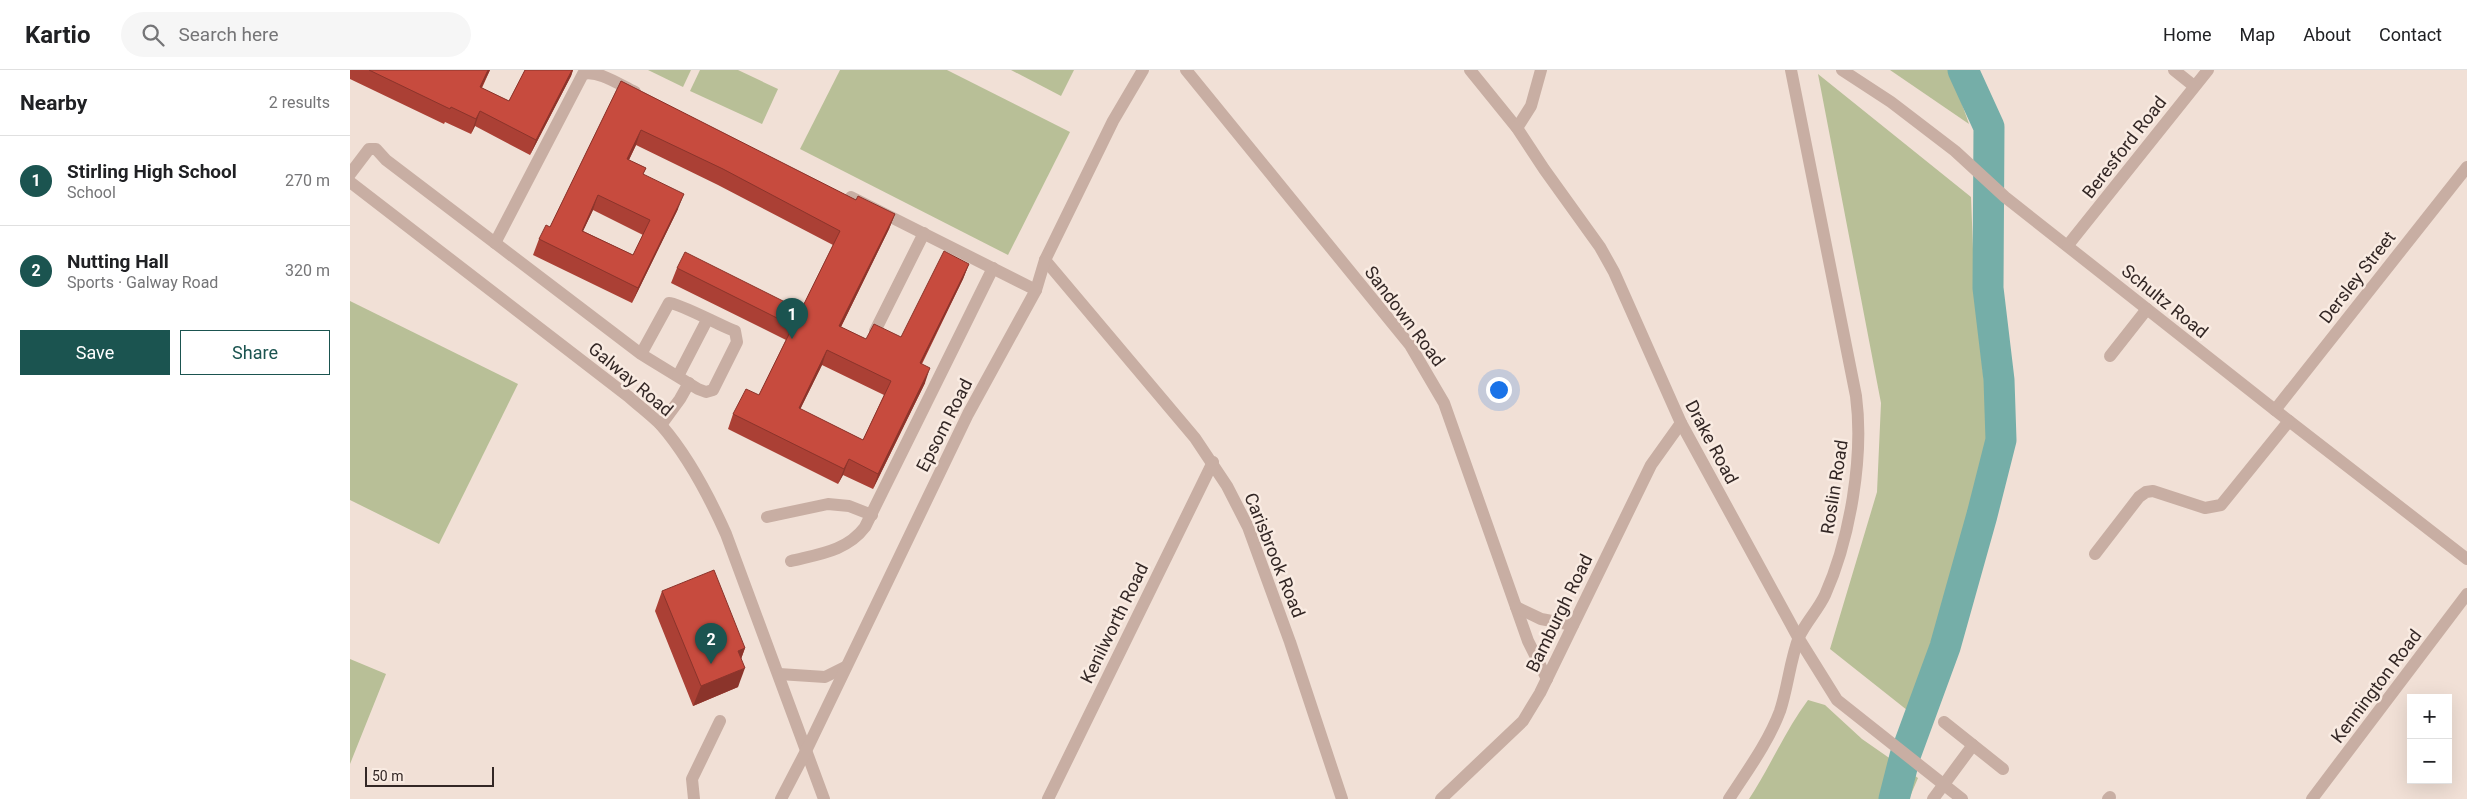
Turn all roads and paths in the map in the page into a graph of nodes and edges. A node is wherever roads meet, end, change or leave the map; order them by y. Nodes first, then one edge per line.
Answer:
1 (1143, 70) edge
2 (1186, 70) edge
3 (1470, 70) edge
4 (1541, 70) edge
5 (1791, 70) edge
6 (1842, 70) edge
7 (2174, 70) edge
8 (2208, 70) edge
9 (2194, 86) junction
10 (644, 97) edge
11 (1517, 128) junction
12 (2467, 167) edge
13 (350, 174) edge
14 (350, 182) edge
15 (851, 197) edge
16 (924, 232) junction
17 (495, 243) junction
18 (2068, 245) junction
19 (1045, 260) junction
20 (993, 268) junction
21 (1036, 290) junction
22 (2147, 309) junction
23 (707, 320) junction
24 (875, 331) edge
25 (642, 354) junction
26 (2110, 356) dead end
27 (683, 379) junction
28 (2275, 410) junction
29 (2289, 421) junction
30 (1681, 422) junction
31 (660, 425) junction
32 (1213, 462) junction
33 (872, 515) junction
34 (767, 517) dead end
35 (2095, 554) dead end
36 (2467, 558) edge
37 (791, 561) dead end
38 (2467, 594) edge
39 (1516, 607) junction
40 (1573, 625) junction
41 (1799, 639) junction
42 (845, 666) junction
43 (779, 674) junction
44 (1547, 680) junction
45 (720, 721) dead end
46 (1944, 722) dead end
47 (1973, 745) junction
48 (806, 751) junction
49 (2003, 769) dead end
50 (1943, 784) junction
51 (694, 799) edge
52 (781, 799) edge
53 (824, 799) edge
54 (1048, 799) edge
55 (1342, 799) edge
56 (1441, 799) edge
57 (1729, 799) edge
58 (1933, 799) edge
59 (1962, 799) edge
60 (2312, 799) edge

1 - 19 street, Epsom Road
2 - 39 street, Sandown Road
3 - 11 street, Drake Road
4 - 11 street
5 - 41 street, Roslin Road
6 - 18 street, Schultz Road
7 - 9 street
8 - 9 street, Beresford Road
9 - 18 street, Beresford Road
10 - 17 street
11 - 30 street, Drake Road
12 - 28 street, Dersley Street
13 - 17 street
14 - 31 street, Galway Road
15 - 16 street
16 - 20 street
16 - 24 street
17 - 25 street
18 - 22 street, Schultz Road
19 - 21 street, Epsom Road
19 - 32 street, Carisbrook Road
20 - 21 street
20 - 33 street
21 - 42 street, Epsom Road
22 - 26 street
22 - 28 street, Schultz Road
23 - 25 street
23 - 27 street
23 - 27 street
25 - 27 street
27 - 31 street
28 - 29 street, Schultz Road
29 - 35 street
29 - 36 street, Schultz Road
30 - 40 street, Bamburgh Road
30 - 41 street, Drake Road
31 - 43 street, Galway Road
32 - 54 street, Kenilworth Road
32 - 55 street, Carisbrook Road
33 - 34 street
33 - 37 street
38 - 60 street, Kennington Road
39 - 40 street
39 - 44 street, Sandown Road
40 - 44 street, Bamburgh Road
41 - 50 street, Drake Road
41 - 57 street, Roslin Road
42 - 43 street
42 - 48 street, Epsom Road
43 - 48 street, Galway Road
44 - 56 street, Bamburgh Road
45 - 51 street
46 - 47 street
47 - 49 street
47 - 50 street
48 - 52 street, Epsom Road
48 - 53 street, Galway Road
50 - 58 street
50 - 59 street, Drake Road

